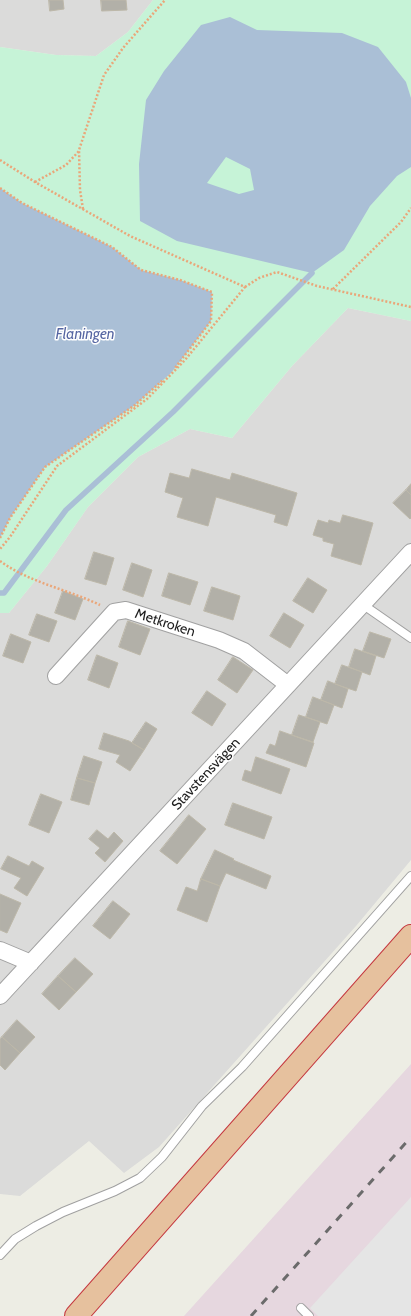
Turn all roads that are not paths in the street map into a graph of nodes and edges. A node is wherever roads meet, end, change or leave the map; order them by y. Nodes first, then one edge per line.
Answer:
1 (411, 552) edge
2 (362, 604) junction
3 (411, 638) edge
4 (56, 676) dead end
5 (288, 685) junction
6 (411, 876) edge
7 (411, 936) edge
8 (0, 950) edge
9 (31, 963) junction
10 (0, 996) edge
11 (0, 1255) edge
12 (301, 1308) dead end
13 (76, 1316) edge
14 (310, 1316) edge

1 - 2 street, Stavstensvägen
2 - 3 lane
2 - 5 street, Stavstensvägen
4 - 5 street, Metkroken
5 - 9 street, Stavstensvägen
6 - 11 lane
7 - 13 highway
8 - 9 street
9 - 10 street, Stavstensvägen
12 - 14 lane

